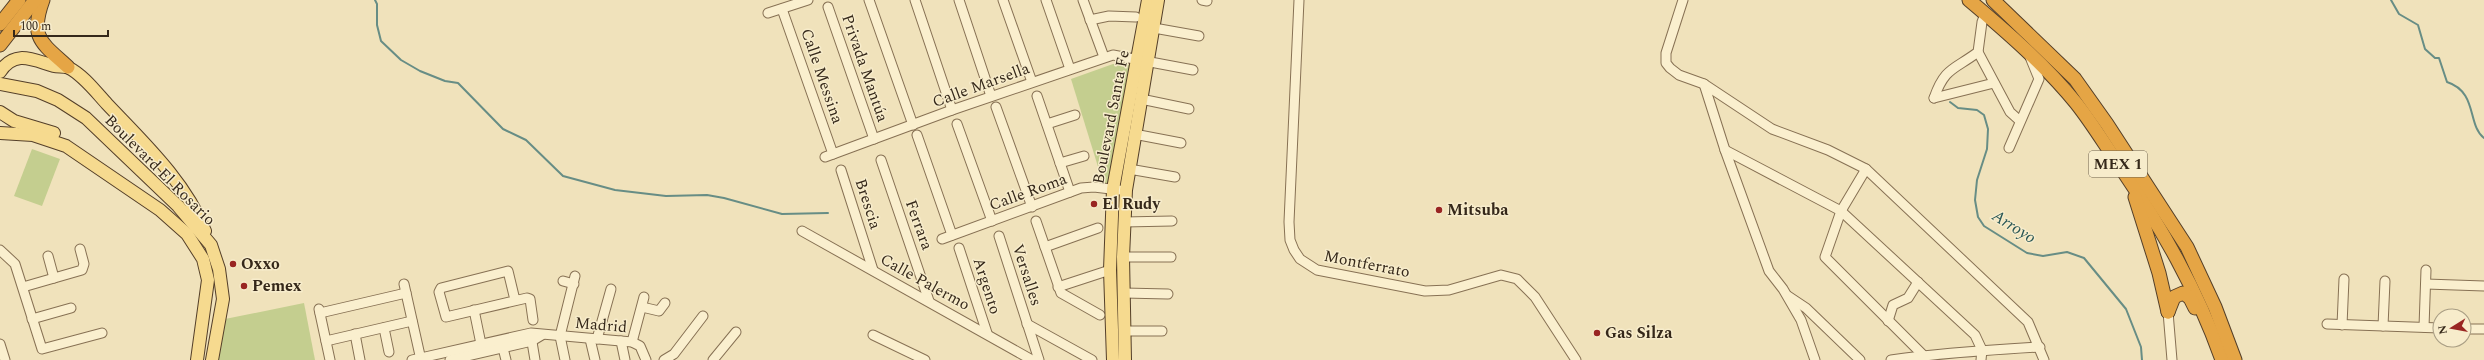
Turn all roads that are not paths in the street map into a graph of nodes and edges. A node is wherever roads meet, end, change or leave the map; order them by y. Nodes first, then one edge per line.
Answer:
1 (19, 0) edge
2 (35, 0) edge
3 (43, 0) edge
4 (808, 0) edge
5 (869, 0) edge
6 (915, 0) edge
7 (958, 0) edge
8 (1003, 0) edge
9 (1046, 0) edge
10 (1083, 0) edge
11 (1148, 0) edge
12 (1158, 0) edge
13 (1299, 0) edge
14 (1683, 0) edge
15 (1969, 0) edge
16 (1993, 0) edge
17 (828, 7) dead end
18 (782, 9) junction
19 (768, 13) dead end
20 (1986, 14) junction
21 (1136, 17) dead end
22 (1090, 20) junction
23 (0, 24) edge
24 (1154, 28) junction
25 (1199, 36) dead end
26 (0, 45) edge
27 (2027, 51) junction
28 (1978, 52) junction
29 (1104, 57) junction
30 (1143, 62) junction
31 (68, 67) junction
32 (1070, 69) junction
33 (1192, 70) dead end
34 (0, 72) edge
35 (1032, 82) junction
36 (0, 84) edge
37 (1704, 84) junction
38 (1994, 84) junction
39 (991, 96) junction
40 (1037, 96) dead end
41 (1141, 100) junction
42 (996, 107) dead end
43 (1188, 109) dead end
44 (952, 110) junction
45 (0, 112) edge
46 (1075, 115) dead end
47 (2020, 121) junction
48 (958, 124) dead end
49 (1047, 124) junction
50 (913, 125) junction
51 (0, 133) edge
52 (1134, 134) junction
53 (917, 135) dead end
54 (874, 139) junction
55 (1181, 143) dead end
56 (2009, 148) dead end
57 (1725, 150) junction
58 (829, 155) joint
59 (1084, 156) dead end
60 (881, 160) dead end
61 (1060, 163) junction
62 (1866, 168) junction
63 (1129, 169) junction
64 (841, 170) dead end
65 (1174, 177) dead end
66 (114, 178) junction
67 (2130, 182) junction
68 (1113, 189) junction
69 (1126, 190) junction
70 (1070, 192) junction
71 (1032, 207) junction
72 (1841, 211) junction
73 (992, 221) junction
74 (1036, 221) dead end
75 (1172, 221) dead end
76 (1124, 222) junction
77 (1098, 228) dead end
78 (802, 231) dead end
79 (952, 236) junction
80 (999, 236) dead end
81 (942, 239) dead end
82 (211, 245) junction
83 (1045, 247) junction
84 (959, 248) dead end
85 (80, 249) dead end
86 (0, 250) edge
87 (48, 256) dead end
88 (1123, 257) junction
89 (1171, 257) dead end
90 (873, 270) junction
91 (1110, 270) junction
92 (2426, 270) dead end
93 (54, 278) junction
94 (2344, 279) dead end
95 (563, 281) dead end
96 (2385, 281) dead end
97 (1918, 282) junction
98 (2426, 284) junction
99 (2484, 286) edge
100 (23, 287) junction
101 (1058, 287) junction
102 (610, 289) dead end
103 (1124, 293) junction
104 (1168, 294) dead end
105 (1787, 295) junction
106 (644, 297) dead end
107 (515, 300) junction
108 (929, 301) junction
109 (665, 303) dead end
110 (642, 307) junction
111 (71, 308) dead end
112 (474, 310) junction
113 (2168, 312) junction
114 (703, 316) dead end
115 (1100, 316) dead end
116 (32, 319) junction
117 (533, 320) dead end
118 (412, 321) junction
119 (1888, 321) junction
120 (202, 323) junction
121 (1028, 324) junction
122 (2327, 324) dead end
123 (2342, 325) junction
124 (2383, 326) junction
125 (219, 327) junction
126 (2424, 327) junction
127 (384, 328) junction
128 (2432, 328) edge
129 (2472, 329) edge
130 (2484, 329) edge
131 (1124, 331) junction
132 (1162, 331) dead end
133 (736, 332) dead end
134 (2212, 332) junction
135 (102, 333) dead end
136 (987, 333) junction
137 (355, 334) junction
138 (874, 335) dead end
139 (560, 336) junction
140 (532, 337) junction
141 (594, 339) junction
142 (326, 341) junction
143 (621, 341) junction
144 (632, 342) junction
145 (0, 344) edge
146 (481, 344) junction
147 (2040, 347) junction
148 (503, 348) junction
149 (1982, 350) junction
150 (389, 352) dead end
151 (1923, 355) junction
152 (418, 359) edge
153 (5, 360) edge
154 (197, 360) edge
155 (212, 360) edge
156 (330, 360) edge
157 (360, 360) edge
158 (450, 360) edge
159 (506, 360) edge
160 (536, 360) edge
161 (565, 360) edge
162 (595, 360) edge
163 (625, 360) edge
164 (646, 360) edge
165 (664, 360) edge
166 (713, 360) edge
167 (925, 360) edge
168 (1032, 360) edge
169 (1039, 360) edge
170 (1092, 360) edge
171 (1113, 360) edge
172 (1125, 360) edge
173 (1576, 360) edge
174 (1815, 360) edge
175 (1860, 360) edge
176 (1891, 360) edge
177 (1981, 360) edge
178 (2044, 360) edge
179 (2172, 360) edge
180 (2222, 360) edge
181 (2235, 360) edge

1 - 23 highway
2 - 26 highway
3 - 31 highway
4 - 18 street
5 - 50 street
6 - 44 street
7 - 39 street
8 - 35 street
9 - 32 street
10 - 22 street
11 - 30 main road, Boulevard Santa Fe
12 - 24 main road, Boulevard Santa Fe
13 - 173 street, Montferrato
14 - 37 street
15 - 20 highway, MEX 1
16 - 181 highway, MEX 1
17 - 54 street, Privada Mantúa
18 - 19 street
18 - 58 street, Calle Messina
20 - 27 highway, MEX 1
20 - 28 street
21 - 22 street
22 - 29 street
24 - 25 street
24 - 30 main road, Boulevard Santa Fe
27 - 47 street
27 - 67 highway, MEX 1
28 - 38 street
28 - 38 street
29 - 30 street, Calle Marsella
29 - 32 street, Calle Marsella
30 - 33 street, Calle Marsella
30 - 41 main road, Boulevard Santa Fe
30 - 68 main road, Boulevard Santa Fe
31 - 34 main road
31 - 82 main road
32 - 35 street, Calle Marsella
35 - 39 street, Calle Marsella
36 - 82 main road, Boulevard El Rosario
37 - 57 street
37 - 62 street
38 - 47 street
39 - 44 street, Calle Marsella
40 - 49 street
41 - 43 street
41 - 52 main road, Boulevard Santa Fe
42 - 71 street
44 - 50 street, Calle Marsella
45 - 66 main road
46 - 49 street
47 - 56 street
48 - 73 street
49 - 61 street
50 - 54 street, Calle Marsella
51 - 66 main road, Boulevard El Rosario
52 - 55 street
52 - 63 main road, Boulevard Santa Fe
53 - 79 street
54 - 58 street, Calle Marsella
57 - 72 street
57 - 105 street
59 - 61 street
60 - 108 street, Ferrara
61 - 70 street
62 - 72 street
62 - 147 street
63 - 65 street
63 - 69 main road, Boulevard Santa Fe
64 - 90 street, Brescia
66 - 120 main road, Boulevard El Rosario
67 - 113 highway
67 - 134 highway, MEX 1
68 - 69 street, Calle Roma
68 - 70 street, Calle Roma
68 - 91 main road, Boulevard Santa Fe
69 - 76 main road, Boulevard Santa Fe
70 - 71 street, Calle Roma
71 - 73 street, Calle Roma
72 - 97 street
72 - 119 street
73 - 79 street, Calle Roma
74 - 83 street
75 - 76 street
76 - 88 main road, Boulevard Santa Fe
77 - 83 street
78 - 90 street, Calle Palermo
79 - 81 street, Calle Roma
80 - 121 street, Versalles
82 - 125 main road, Boulevard El Rosario
83 - 101 street
84 - 136 street, Argento
85 - 93 street
86 - 100 street
87 - 93 street
88 - 89 street
88 - 103 main road, Boulevard Santa Fe
90 - 108 street, Calle Palermo
91 - 101 street
91 - 171 main road, Boulevard Santa Fe
92 - 98 street
93 - 100 street
94 - 123 street
95 - 139 street
96 - 124 street
97 - 119 street
97 - 149 street
98 - 99 street
98 - 126 street
100 - 116 street
101 - 115 street
102 - 141 street
103 - 104 street
103 - 131 main road, Boulevard Santa Fe
105 - 174 street
105 - 175 street
106 - 110 street
107 - 112 street
107 - 112 street
107 - 117 street
108 - 136 street, Calle Palermo
109 - 110 street
110 - 144 street
111 - 116 street
112 - 146 street
113 - 134 highway
113 - 179 street
114 - 165 street
116 - 135 street
118 - 127 street
118 - 142 street
118 - 152 street
119 - 151 street
120 - 125 main road
120 - 154 main road, Boulevard El Rosario
121 - 169 street, Versalles
121 - 170 street, Versalles
122 - 123 street
123 - 124 street
124 - 126 street
125 - 155 main road, Boulevard El Rosario
126 - 128 street
127 - 137 street
127 - 150 street
129 - 130 street
131 - 132 street
131 - 172 main road, Boulevard Santa Fe
133 - 166 street
134 - 180 highway, MEX 1
136 - 168 street, Calle Palermo
137 - 142 street
137 - 157 street
138 - 167 street
139 - 140 street, Madrid
139 - 141 street, Madrid
139 - 161 street
140 - 146 street
140 - 148 street
140 - 160 street
141 - 143 street, Madrid
141 - 162 street
142 - 156 street
143 - 144 street, Madrid
143 - 163 street
144 - 164 street, Madrid
145 - 153 street
146 - 152 street
147 - 149 street
147 - 178 street
148 - 158 street
148 - 159 street
149 - 151 street
149 - 177 street
151 - 176 street

